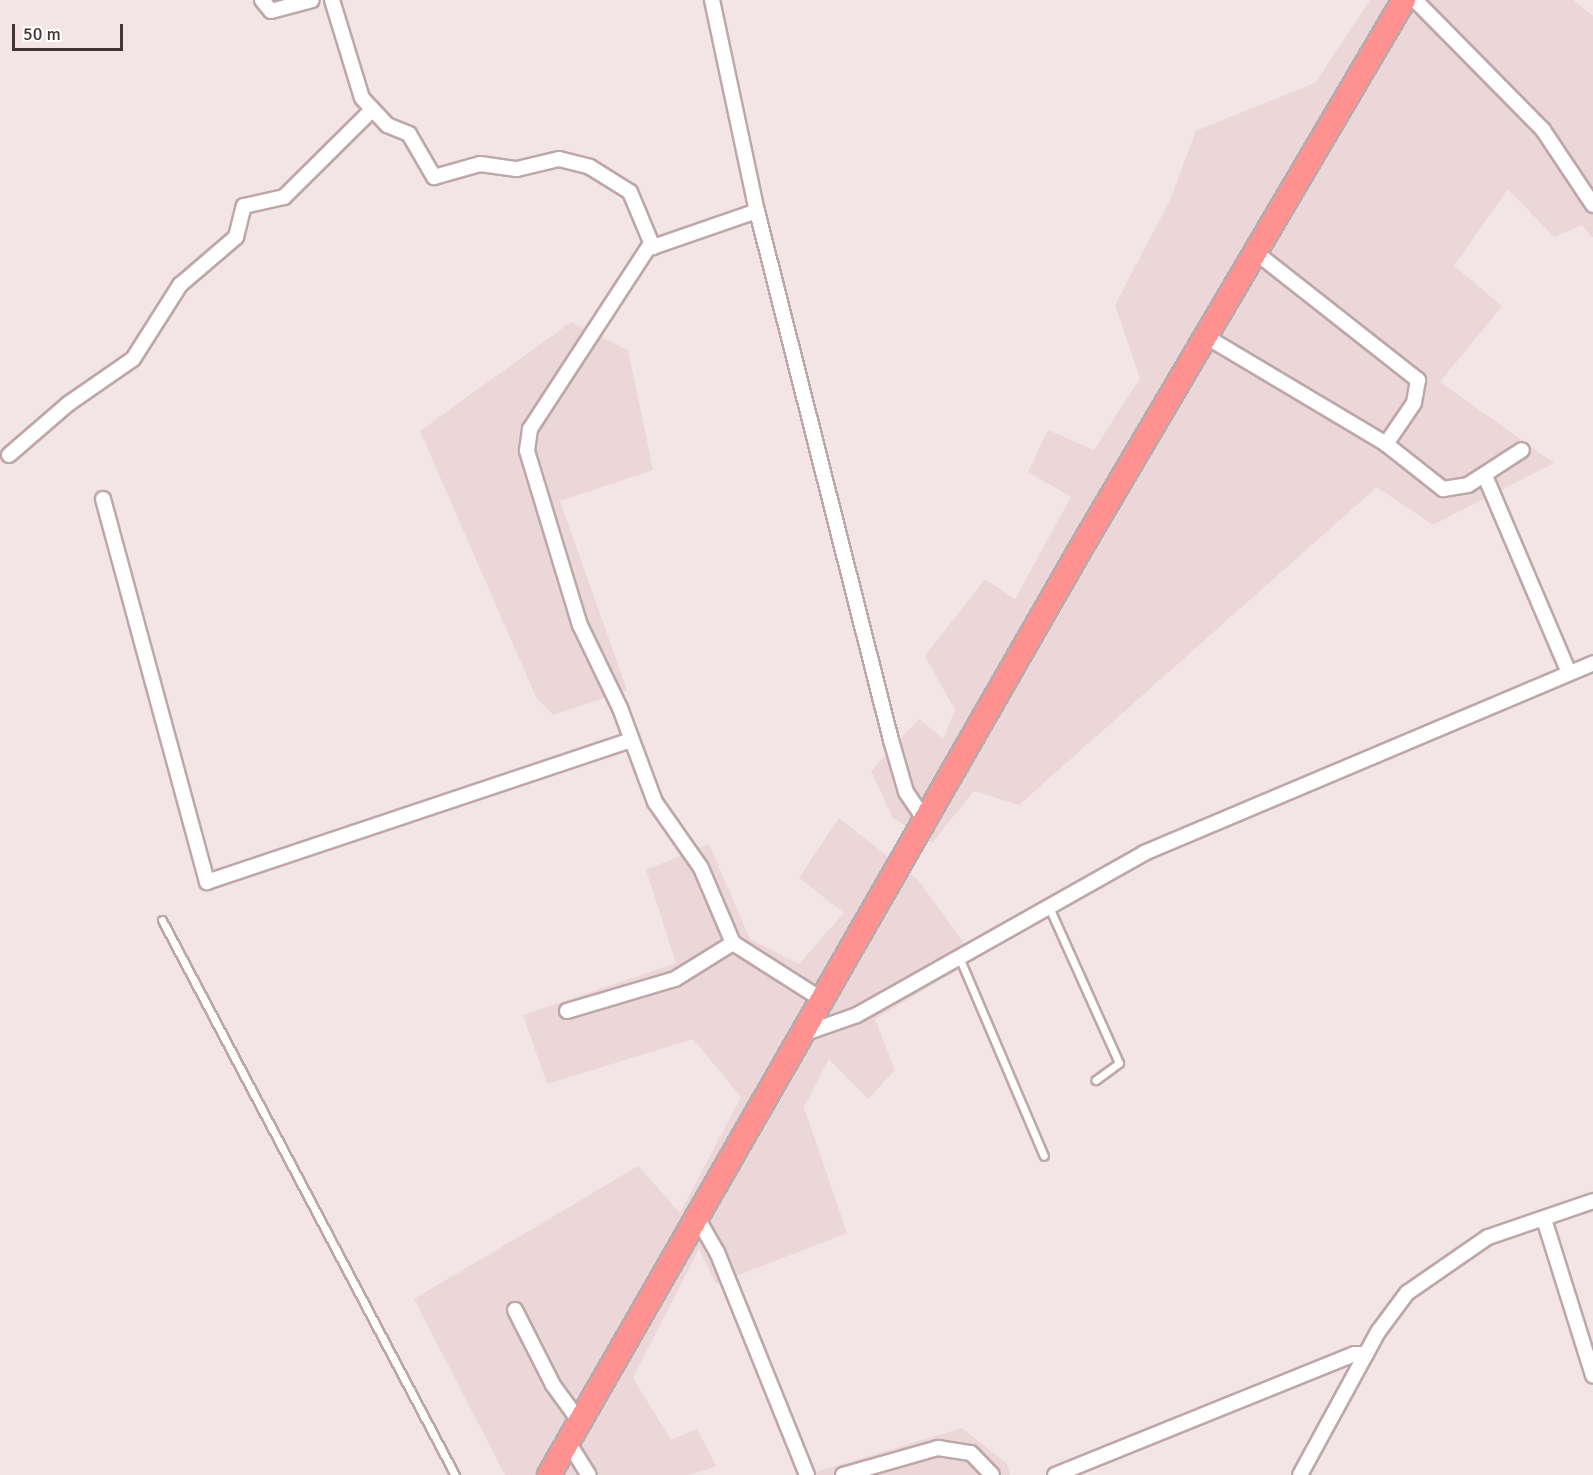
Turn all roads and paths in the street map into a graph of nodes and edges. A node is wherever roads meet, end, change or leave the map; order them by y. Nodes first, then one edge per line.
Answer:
1 (262, 0) edge
2 (312, 0) edge
3 (332, 0) edge
4 (712, 0) edge
5 (1404, 0) edge
6 (1415, 0) edge
7 (371, 111) junction
8 (1593, 205) edge
9 (757, 211) junction
10 (650, 245) junction
11 (1254, 251) junction
12 (1205, 336) junction
13 (1386, 444) junction
14 (1522, 450) dead end
15 (9, 455) dead end
16 (1485, 476) junction
17 (103, 499) dead end
18 (1593, 663) edge
19 (1569, 673) junction
20 (631, 740) junction
21 (925, 820) junction
22 (1047, 903) junction
23 (162, 920) dead end
24 (733, 943) junction
25 (958, 955) junction
26 (821, 999) junction
27 (567, 1011) dead end
28 (800, 1035) junction
29 (1096, 1080) dead end
30 (1044, 1156) dead end
31 (1593, 1201) edge
32 (1544, 1219) junction
33 (699, 1221) junction
34 (515, 1310) dead end
35 (1366, 1354) junction
36 (1593, 1376) edge
37 (580, 1422) junction
38 (568, 1442) junction
39 (455, 1475) edge
40 (549, 1475) edge
41 (590, 1475) edge
42 (807, 1475) edge
43 (843, 1475) edge
44 (992, 1475) edge
45 (1055, 1475) edge
46 (1300, 1475) edge

1 - 2 street
3 - 7 street
4 - 9 street
5 - 11 main road
6 - 8 street
7 - 10 street
7 - 15 street
9 - 10 street
9 - 21 street
10 - 20 street
11 - 12 main road
11 - 13 street
12 - 13 street
12 - 21 main road
13 - 16 street
14 - 16 street
16 - 19 street
17 - 20 street
18 - 19 street
19 - 22 street
20 - 24 street
21 - 26 main road
22 - 25 street
22 - 29 lane
23 - 39 lane
24 - 26 street
24 - 27 street
25 - 28 street
25 - 30 lane
26 - 28 main road
28 - 33 main road
31 - 32 street
32 - 35 street
32 - 36 street
33 - 37 main road
33 - 42 street
34 - 37 street
35 - 45 street
35 - 46 street
37 - 38 main road
38 - 40 main road
38 - 41 street
43 - 44 street

